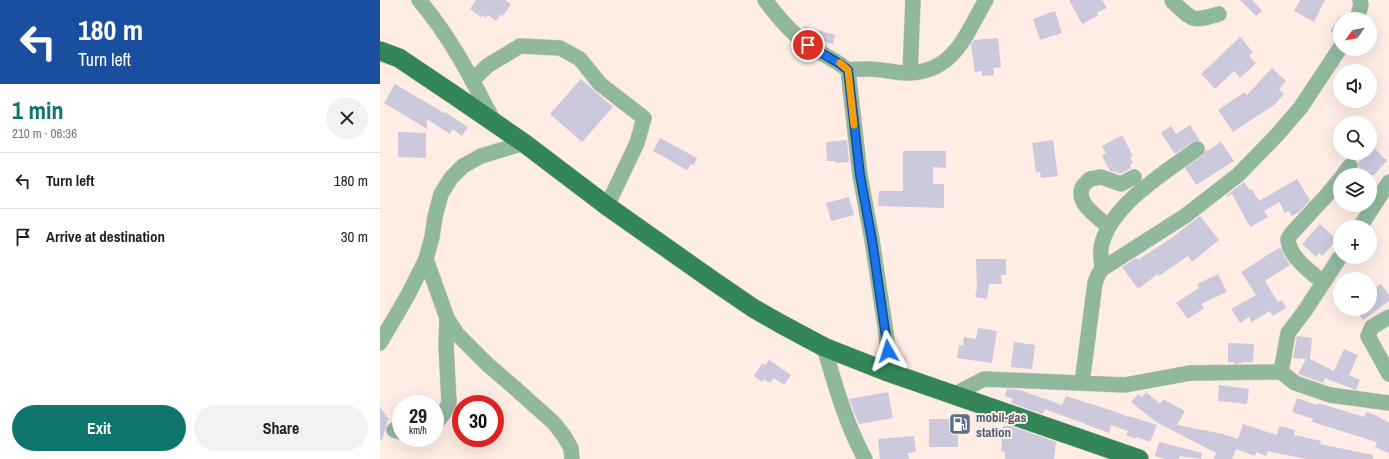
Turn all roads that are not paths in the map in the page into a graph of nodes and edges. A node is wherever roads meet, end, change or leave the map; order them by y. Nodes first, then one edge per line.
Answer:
1 (419, 0) edge
2 (765, 0) edge
3 (913, 0) edge
4 (986, 0) edge
5 (1172, 0) edge
6 (1360, 0) edge
7 (1359, 12) edge
8 (1219, 14) dead end
9 (380, 51) edge
10 (1335, 56) edge
11 (848, 70) junction
12 (910, 73) junction
13 (472, 81) junction
14 (494, 122) junction
15 (524, 143) junction
16 (1197, 150) dead end
17 (1134, 177) dead end
18 (1389, 182) edge
19 (1333, 188) edge
20 (607, 206) junction
21 (1365, 220) edge
22 (1109, 227) junction
23 (426, 259) junction
24 (1335, 264) edge
25 (1102, 269) junction
26 (1323, 283) junction
27 (1389, 317) edge
28 (447, 318) junction
29 (380, 343) edge
30 (824, 347) junction
31 (885, 371) junction
32 (1282, 372) junction
33 (1389, 374) edge
34 (1082, 384) junction
35 (953, 395) junction
36 (1389, 403) edge
37 (444, 413) edge
38 (572, 459) edge
39 (865, 459) edge
40 (1139, 459) edge

1 - 13 street
2 - 11 street
3 - 12 street
4 - 12 street
5 - 8 street
6 - 7 street
9 - 14 main road
10 - 25 street
11 - 12 street
11 - 31 street
13 - 14 street
13 - 20 street
14 - 15 main road
15 - 20 main road
15 - 23 street
16 - 22 street
17 - 22 street
18 - 21 street
19 - 26 street
20 - 30 main road
22 - 25 street
23 - 28 street
23 - 29 street
24 - 26 street
25 - 34 street
26 - 32 street
27 - 33 street
28 - 37 street
28 - 38 street
30 - 31 main road
30 - 39 street
31 - 35 main road
32 - 34 street
32 - 36 street
34 - 35 street
35 - 40 main road

